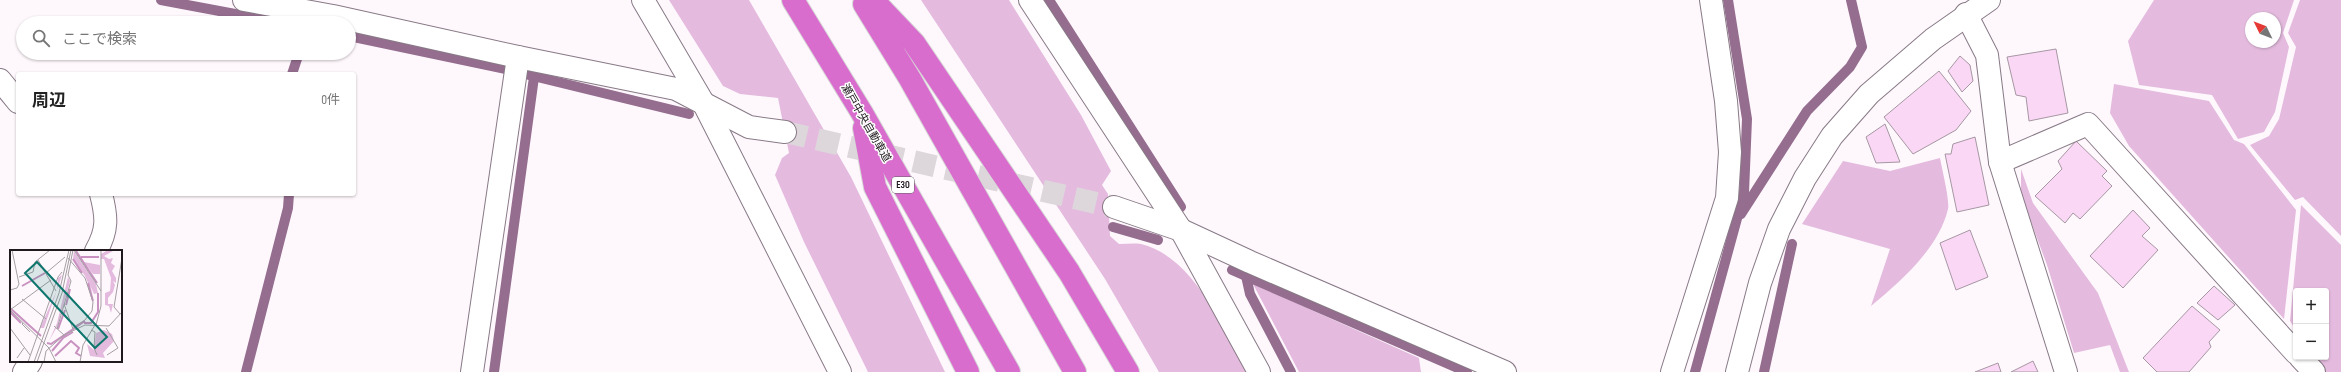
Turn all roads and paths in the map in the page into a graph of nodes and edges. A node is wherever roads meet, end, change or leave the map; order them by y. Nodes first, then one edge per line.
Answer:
1 (244, 0) edge
2 (643, 0) edge
3 (793, 0) edge
4 (862, 0) edge
5 (873, 0) edge
6 (1030, 0) edge
7 (1711, 0) edge
8 (1986, 1) edge
9 (335, 8) edge
10 (1966, 14) junction
11 (518, 57) junction
12 (0, 80) edge
13 (16, 100) edge
14 (704, 104) junction
15 (862, 113) junction
16 (785, 132) tunnel mouth
17 (2000, 162) junction
18 (102, 196) edge
19 (1114, 207) tunnel mouth
20 (1180, 230) junction
21 (97, 250) edge
22 (2293, 350) edge
23 (2303, 360) edge
24 (30, 362) edge
25 (24, 372) edge
26 (472, 372) edge
27 (840, 372) edge
28 (968, 372) edge
29 (1009, 372) edge
30 (1075, 372) edge
31 (1128, 372) edge
32 (1259, 372) edge
33 (1505, 372) edge
34 (1672, 372) edge
35 (1736, 372) edge
36 (2066, 372) edge
37 (2314, 372) edge

1 - 9 street
2 - 14 street
3 - 15 highway, 瀬戸中央自動車道 / E30
4 - 30 highway
5 - 31 highway
6 - 20 street
7 - 34 street
8 - 10 street
9 - 11 street
10 - 17 street
10 - 35 street
11 - 14 street
11 - 26 street
12 - 13 street
14 - 16 street
14 - 27 street
15 - 28 highway
15 - 29 highway, 瀬戸中央自動車道 / E30
17 - 22 street
17 - 36 street
18 - 21 street
19 - 20 street
20 - 32 street
20 - 33 street
23 - 37 street
24 - 25 street

